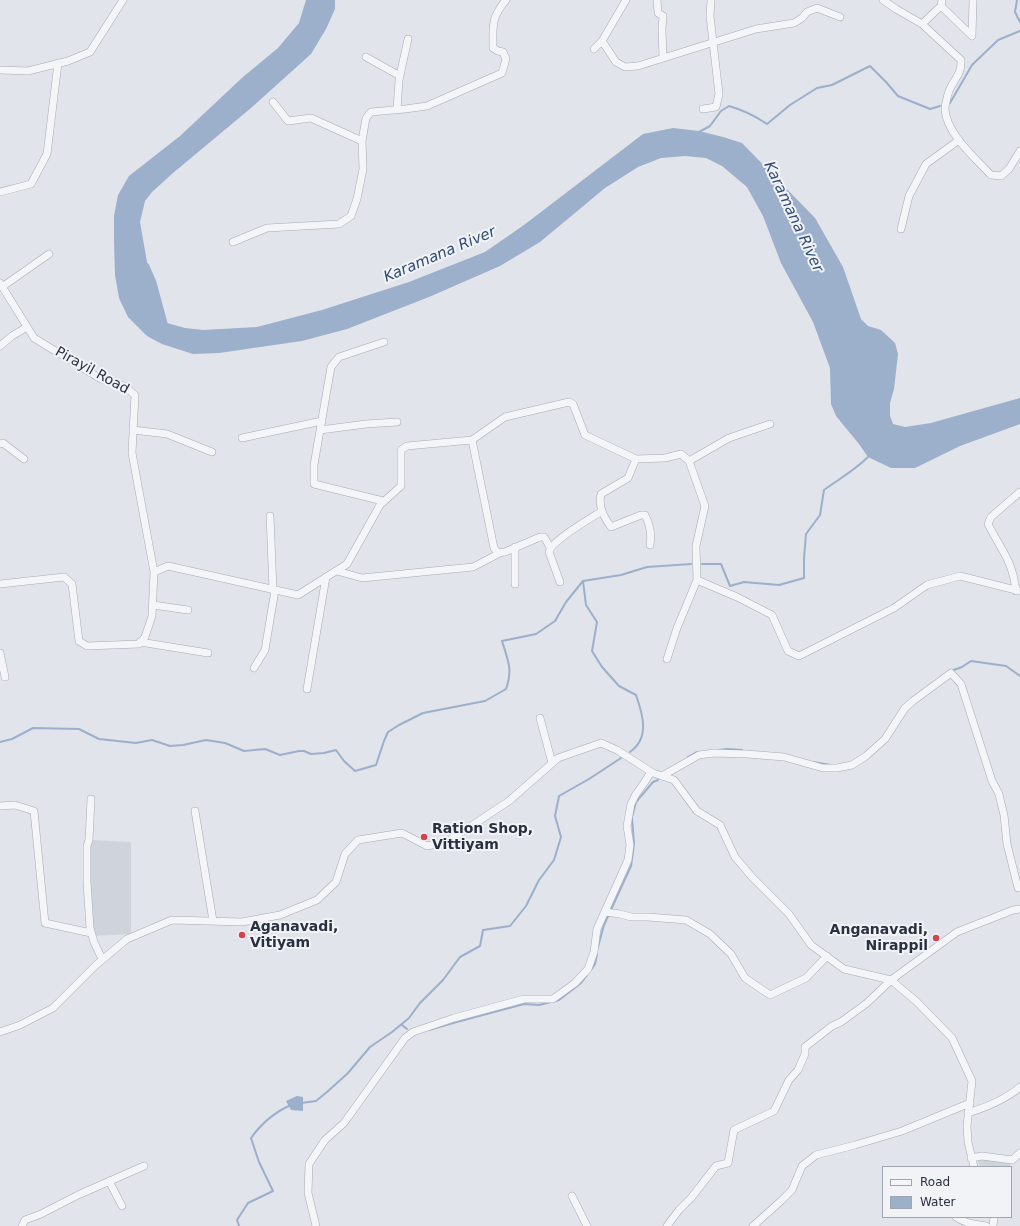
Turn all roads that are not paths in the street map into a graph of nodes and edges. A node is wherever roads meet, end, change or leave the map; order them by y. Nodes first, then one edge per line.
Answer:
1 (123, 0) edge
2 (506, 0) edge
3 (626, 0) edge
4 (657, 0) edge
5 (711, 0) edge
6 (884, 0) edge
7 (973, 0) edge
8 (941, 3) edge
9 (840, 16) dead end
10 (922, 24) junction
11 (408, 39) dead end
12 (602, 41) junction
13 (713, 43) junction
14 (594, 49) dead end
15 (366, 56) dead end
16 (663, 58) junction
17 (58, 63) junction
18 (0, 70) edge
19 (400, 76) junction
20 (273, 102) dead end
21 (397, 109) junction
22 (703, 109) dead end
23 (959, 140) junction
24 (362, 141) junction
25 (1020, 151) edge
26 (0, 192) edge
27 (901, 229) dead end
28 (233, 242) dead end
29 (49, 254) dead end
30 (1, 285) edge
31 (27, 326) junction
32 (384, 342) dead end
33 (0, 346) edge
34 (322, 421) junction
35 (397, 422) dead end
36 (770, 424) dead end
37 (133, 430) junction
38 (320, 430) junction
39 (242, 438) dead end
40 (472, 440) junction
41 (0, 444) edge
42 (212, 452) dead end
43 (24, 459) dead end
44 (636, 459) junction
45 (690, 461) junction
46 (1020, 492) edge
47 (383, 501) junction
48 (602, 511) junction
49 (270, 516) dead end
50 (650, 545) dead end
51 (515, 547) junction
52 (550, 547) junction
53 (500, 553) junction
54 (337, 571) junction
55 (154, 572) junction
56 (326, 577) junction
57 (697, 580) junction
58 (560, 582) dead end
59 (0, 584) edge
60 (514, 584) dead end
61 (274, 590) junction
62 (1018, 591) edge
63 (152, 605) junction
64 (188, 610) dead end
65 (140, 642) junction
66 (0, 653) edge
67 (208, 653) dead end
68 (667, 659) dead end
69 (254, 668) dead end
70 (5, 677) dead end
71 (307, 688) dead end
72 (540, 718) dead end
73 (552, 763) junction
74 (651, 772) junction
75 (662, 776) junction
76 (91, 799) dead end
77 (0, 806) edge
78 (195, 811) dead end
79 (1020, 888) edge
80 (1020, 909) edge
81 (605, 913) junction
82 (214, 921) junction
83 (90, 930) junction
84 (826, 956) junction
85 (102, 959) junction
86 (891, 980) junction
87 (0, 1032) edge
88 (1020, 1087) edge
89 (970, 1103) junction
90 (968, 1112) junction
91 (1020, 1152) edge
92 (971, 1158) junction
93 (144, 1166) dead end
94 (974, 1166) edge
95 (109, 1181) junction
96 (572, 1196) dead end
97 (122, 1206) dead end
98 (957, 1218) edge
99 (22, 1226) edge
100 (316, 1226) edge
101 (586, 1226) edge
102 (667, 1226) edge
103 (753, 1226) edge
104 (986, 1226) edge

1 - 17 street
2 - 21 street
3 - 12 street
4 - 16 street
5 - 13 street
6 - 10 street
7 - 8 street
8 - 10 street
9 - 13 street
10 - 23 street
11 - 19 street
12 - 14 street
12 - 16 street
13 - 16 street
13 - 22 street
15 - 19 street
17 - 18 street
17 - 26 street
19 - 21 street
20 - 24 street
21 - 24 street
23 - 25 street
23 - 27 street
24 - 28 street
29 - 30 street
30 - 31 street, Pirayil Road
31 - 33 street
31 - 37 street, Pirayil Road
32 - 34 street
34 - 38 street
34 - 39 street
35 - 38 street
36 - 45 street
37 - 42 street
37 - 55 street, Pirayil Road
38 - 47 street
40 - 44 street
40 - 47 street
40 - 53 street
41 - 43 street
44 - 45 street
44 - 48 street
45 - 57 street
46 - 62 street
47 - 54 street
48 - 50 street
48 - 52 street
49 - 61 street
51 - 52 street
51 - 53 street
51 - 60 street
52 - 58 street
53 - 54 street
54 - 56 street
55 - 61 street
55 - 63 street, Pirayil Road
56 - 61 street
56 - 71 street
57 - 62 street
57 - 68 street
59 - 65 street
61 - 69 street
63 - 64 street
63 - 65 street, Pirayil Road
65 - 67 street
66 - 70 street
72 - 73 street
73 - 74 street
73 - 82 street
74 - 75 street
74 - 81 street
75 - 79 street
75 - 84 street
76 - 83 street
77 - 83 street
78 - 82 street
80 - 86 street
81 - 84 street
81 - 100 street
82 - 85 street
83 - 85 street
84 - 86 street
85 - 87 street
86 - 89 street
86 - 102 street
88 - 90 street
89 - 90 street
89 - 103 street
90 - 92 street
91 - 92 street
92 - 94 street
93 - 95 street
95 - 97 street
95 - 99 street
96 - 101 street
98 - 104 street

